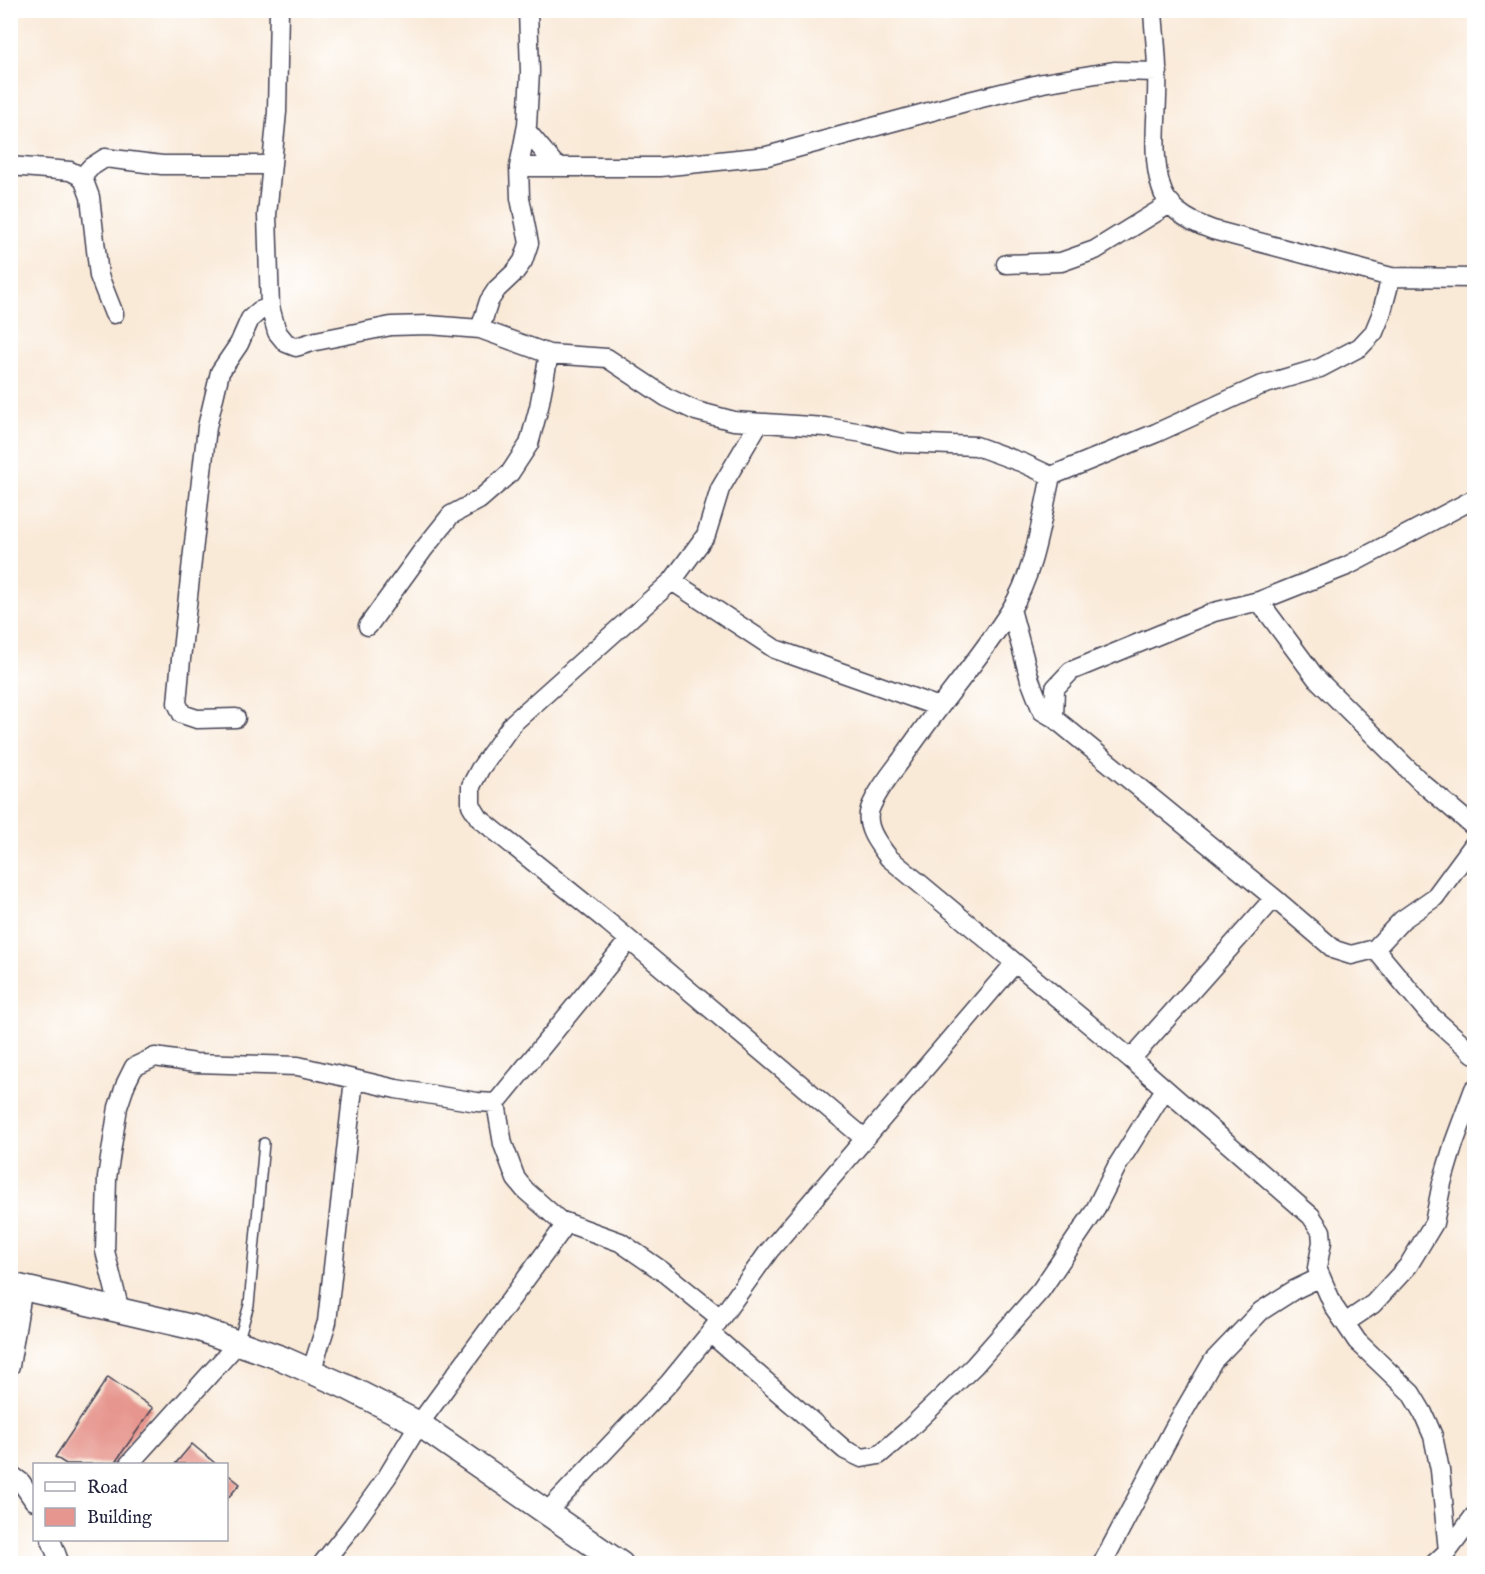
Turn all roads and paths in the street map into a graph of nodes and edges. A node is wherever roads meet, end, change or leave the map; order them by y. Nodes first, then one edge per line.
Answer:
1 (279, 10) edge
2 (528, 10) edge
3 (1153, 10) edge
4 (1158, 72) junction
5 (526, 130) junction
6 (272, 165) junction
7 (10, 166) edge
8 (519, 167) junction
9 (557, 167) junction
10 (81, 178) junction
11 (1171, 203) junction
12 (1006, 264) dead end
13 (1391, 278) junction
14 (1474, 278) edge
15 (270, 308) junction
16 (114, 314) dead end
17 (480, 329) junction
18 (549, 354) junction
19 (759, 423) junction
20 (1052, 476) junction
21 (1474, 499) edge
22 (672, 581) junction
23 (1258, 601) junction
24 (1011, 609) junction
25 (368, 626) dead end
26 (939, 707) junction
27 (236, 718) dead end
28 (1054, 718) junction
29 (1474, 827) edge
30 (1474, 844) edge
31 (1274, 897) junction
32 (629, 940) junction
33 (1375, 949) junction
34 (1015, 963) junction
35 (1474, 1054) edge
36 (1131, 1059) junction
37 (354, 1079) junction
38 (1165, 1089) junction
39 (1474, 1089) edge
40 (496, 1103) junction
41 (864, 1138) junction
42 (264, 1143) dead end
43 (567, 1223) junction
44 (1321, 1277) junction
45 (16, 1286) edge
46 (120, 1311) junction
47 (1345, 1323) junction
48 (715, 1326) junction
49 (238, 1343) junction
50 (10, 1366) edge
51 (311, 1372) junction
52 (419, 1424) junction
53 (130, 1463) edge
54 (10, 1474) edge
55 (33, 1500) edge
56 (546, 1514) junction
57 (1474, 1516) edge
58 (1448, 1551) junction
59 (322, 1563) edge
60 (621, 1563) edge
61 (1102, 1563) edge
62 (1434, 1563) edge

1 - 6 street
2 - 5 street
3 - 4 street
4 - 9 street
4 - 11 street
5 - 8 street
5 - 9 street
6 - 10 street
6 - 15 street
7 - 10 street
8 - 9 street
8 - 17 street
10 - 16 street
11 - 12 street
11 - 13 street
13 - 14 street
13 - 20 street
15 - 17 street
15 - 27 street
17 - 18 street
18 - 19 street
18 - 25 street
19 - 20 street
19 - 22 street
20 - 24 street
21 - 23 street
22 - 26 street
22 - 32 street
23 - 28 street
23 - 29 street
24 - 26 street
24 - 28 street
26 - 34 street
28 - 31 street
30 - 33 street
31 - 33 street
31 - 36 street
32 - 40 street
32 - 41 street
33 - 35 street
34 - 36 street
34 - 41 street
36 - 38 street
37 - 40 street
37 - 46 street
37 - 51 street
38 - 44 street
38 - 48 street
39 - 47 street
40 - 43 street
41 - 48 street
42 - 49 lane
43 - 48 street
43 - 52 street
44 - 47 street
44 - 61 street
45 - 46 street
45 - 50 street
46 - 49 street
47 - 58 street
48 - 56 street
49 - 51 street
49 - 53 street
51 - 52 street
52 - 56 street
52 - 59 street
54 - 55 street
56 - 60 street
57 - 58 street
58 - 62 street

